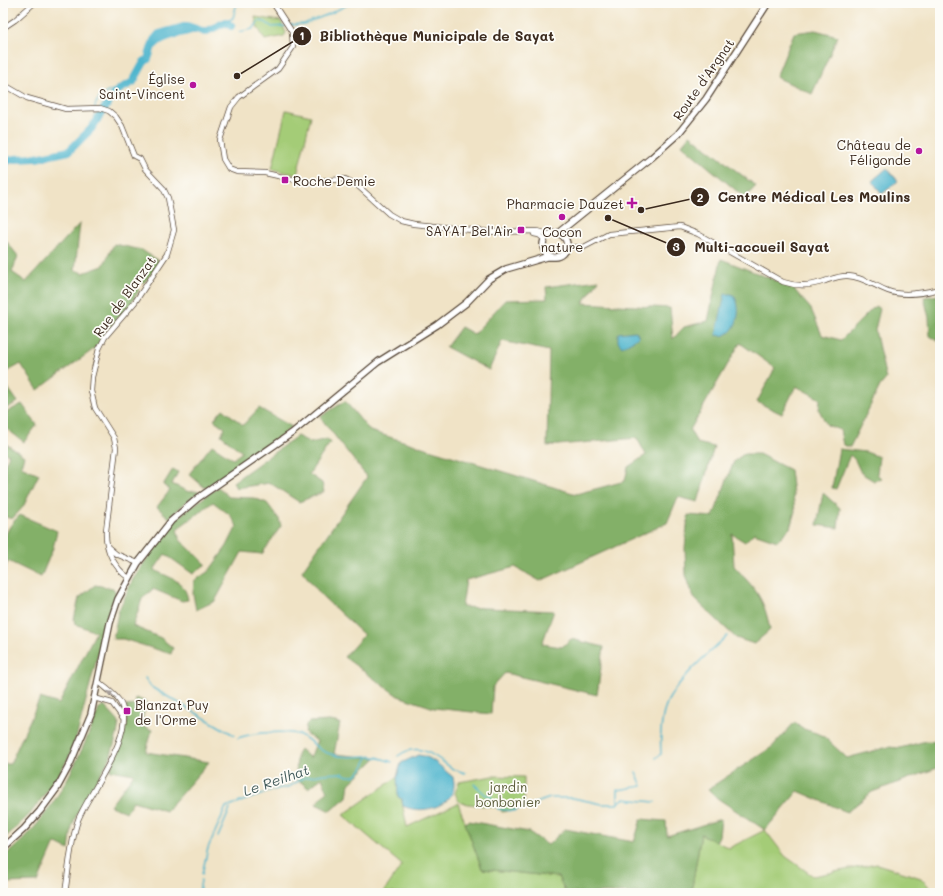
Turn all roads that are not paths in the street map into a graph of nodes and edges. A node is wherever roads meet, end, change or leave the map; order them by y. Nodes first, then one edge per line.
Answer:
1 (34, 3) edge
2 (273, 3) edge
3 (768, 3) edge
4 (3, 28) edge
5 (3, 84) edge
6 (573, 220) junction
7 (558, 233) junction
8 (564, 236) junction
9 (546, 237) junction
10 (567, 247) junction
11 (543, 248) junction
12 (553, 257) junction
13 (533, 262) junction
14 (940, 289) edge
15 (107, 545) junction
16 (138, 563) junction
17 (129, 578) junction
18 (98, 681) junction
19 (94, 698) junction
20 (123, 718) junction
21 (3, 848) edge
22 (65, 893) edge

1 - 4 street
2 - 9 street
3 - 6 main road, Route d'Argnat
5 - 15 street, Rue de Blanzat
6 - 7 main road, Route d'Argnat
6 - 8 main road
7 - 8 main road
7 - 9 main road
8 - 10 main road
9 - 11 main road
10 - 12 main road
10 - 14 street
11 - 12 main road
11 - 13 main road
12 - 13 main road
13 - 16 main road
15 - 16 street
15 - 17 street, Rue de Blanzat
16 - 17 main road
17 - 18 main road
18 - 19 main road
20 -> 18 street
19 - 20 street
19 - 21 main road
20 - 22 street

